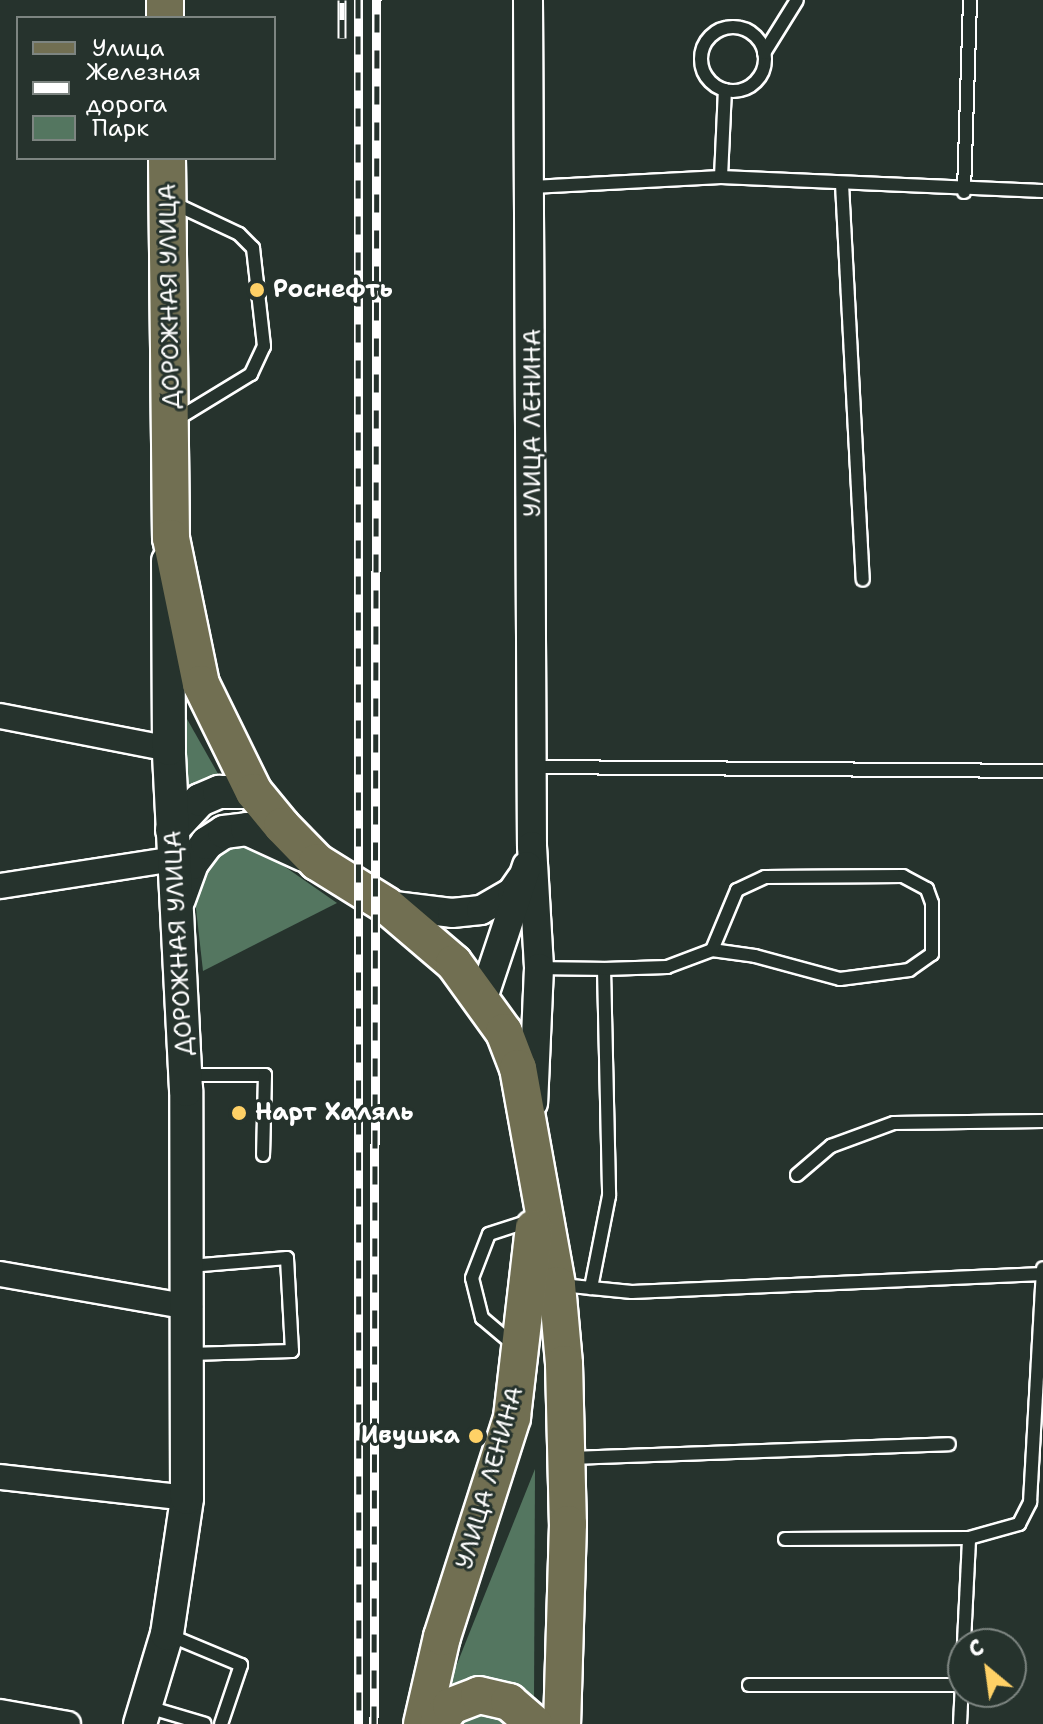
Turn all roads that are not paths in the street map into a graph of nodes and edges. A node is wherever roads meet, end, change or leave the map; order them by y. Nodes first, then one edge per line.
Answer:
1 (528, 0) edge
2 (797, 0) edge
3 (970, 0) edge
4 (764, 53) junction
5 (725, 90) junction
6 (167, 160) edge
7 (721, 177) junction
8 (842, 184) junction
9 (532, 187) junction
10 (1043, 191) edge
11 (964, 192) junction
12 (168, 201) junction
13 (172, 422) junction
14 (171, 538) junction
15 (863, 579) dead end
16 (188, 637) junction
17 (0, 716) edge
18 (169, 749) junction
19 (533, 767) junction
20 (1043, 771) edge
21 (254, 792) junction
22 (173, 844) junction
23 (529, 859) junction
24 (317, 862) junction
25 (0, 886) edge
26 (386, 905) junction
27 (177, 906) junction
28 (712, 950) junction
29 (539, 968) junction
30 (604, 969) junction
31 (483, 998) junction
32 (185, 1075) junction
33 (1043, 1121) edge
34 (531, 1125) junction
35 (263, 1155) dead end
36 (797, 1175) dead end
37 (539, 1179) junction
38 (535, 1220) junction
39 (189, 1266) junction
40 (1042, 1272) edge
41 (0, 1274) edge
42 (574, 1287) junction
43 (190, 1307) junction
44 (524, 1351) junction
45 (189, 1354) junction
46 (949, 1444) dead end
47 (566, 1458) junction
48 (0, 1477) edge
49 (187, 1498) junction
50 (969, 1538) junction
51 (785, 1539) dead end
52 (963, 1628) edge
53 (167, 1634) junction
54 (749, 1685) dead end
55 (947, 1685) edge
56 (0, 1712) edge
57 (142, 1715) edge
58 (68, 1724) edge
59 (205, 1724) edge
60 (221, 1724) edge
61 (422, 1724) edge
62 (438, 1724) edge
63 (534, 1724) edge
64 (562, 1724) edge

1 - 9 street, УЛИЦА ЛЕНИНА
2 - 4 lane
3 - 11 lane
4 - 5 lane
4 - 5 lane
5 - 7 lane
6 - 12 main road, ДОРОЖНАЯ УЛИЦА
7 - 8 lane
7 - 9 lane
8 - 11 lane
8 - 15 lane
9 - 19 street, УЛИЦА ЛЕНИНА
10 - 11 lane
12 - 13 main road, ДОРОЖНАЯ УЛИЦА
12 - 13 lane
13 - 14 main road, ДОРОЖНАЯ УЛИЦА
14 - 16 main road
14 - 18 main road, ДОРОЖНАЯ УЛИЦА
16 - 18 main road
16 - 21 main road
17 - 18 street
18 - 22 main road, ДОРОЖНАЯ УЛИЦА
19 - 20 lane
19 - 23 street, УЛИЦА ЛЕНИНА
21 - 22 main road
21 - 24 main road
22 - 25 street
22 - 27 main road, ДОРОЖНАЯ УЛИЦА
23 - 26 street
23 - 29 street, УЛИЦА ЛЕНИНА
23 - 31 street, УЛИЦА ЛЕНИНА
24 - 26 main road
24 - 27 main road
26 - 31 main road
27 - 32 main road, ДОРОЖНАЯ УЛИЦА
28 - 28 lane
28 - 30 lane
29 - 30 lane
29 - 34 street, УЛИЦА ЛЕНИНА
30 - 42 lane
31 - 34 main road
32 - 35 lane
32 - 39 main road, ДОРОЖНАЯ УЛИЦА
33 - 36 lane
34 - 37 main road, УЛИЦА ЛЕНИНА
37 - 38 main road, УЛИЦА ЛЕНИНА
37 - 42 main road, УЛИЦА ЛЕНИНА
38 - 44 main road, УЛИЦА ЛЕНИНА
38 - 44 lane
39 - 43 main road, ДОРОЖНАЯ УЛИЦА
39 - 45 lane
40 - 42 lane
40 - 50 lane
41 - 43 street
42 - 47 main road, УЛИЦА ЛЕНИНА
43 - 45 main road, ДОРОЖНАЯ УЛИЦА
44 - 61 main road, УЛИЦА ЛЕНИНА
45 - 49 main road, ДОРОЖНАЯ УЛИЦА
46 - 47 lane
47 - 64 main road, УЛИЦА ЛЕНИНА
48 - 49 street
49 - 53 main road, ДОРОЖНАЯ УЛИЦА
50 - 51 lane
50 - 52 lane
53 - 57 main road, ДОРОЖНАЯ УЛИЦА
53 - 60 lane
54 - 55 lane
56 - 58 street
57 - 59 lane
62 - 63 main road

